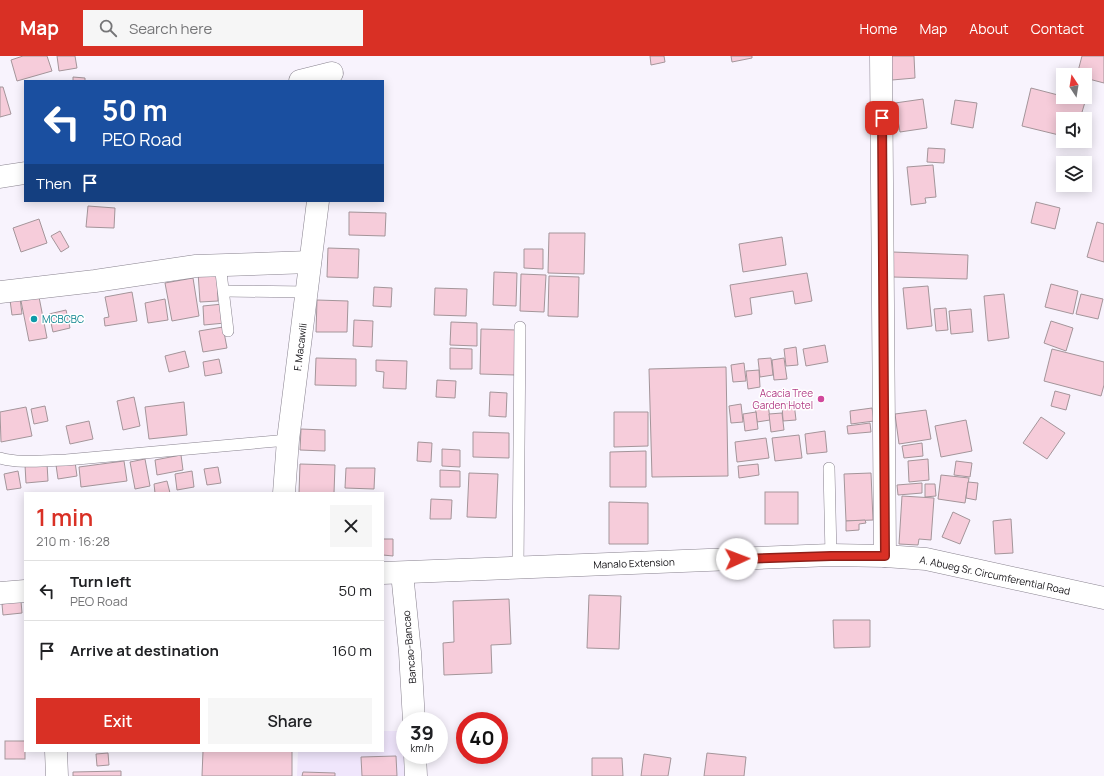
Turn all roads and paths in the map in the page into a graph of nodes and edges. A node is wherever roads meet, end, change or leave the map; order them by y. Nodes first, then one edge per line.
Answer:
1 (881, 56) edge
2 (332, 70) edge
3 (303, 80) edge
4 (24, 173) edge
5 (0, 177) edge
6 (318, 202) edge
7 (310, 262) junction
8 (220, 264) junction
9 (224, 291) junction
10 (0, 292) edge
11 (307, 292) junction
12 (520, 327) dead end
13 (228, 331) dead end
14 (288, 440) junction
15 (0, 458) edge
16 (828, 468) dead end
17 (284, 492) edge
18 (831, 556) junction
19 (885, 556) junction
20 (518, 568) junction
21 (392, 573) edge
22 (24, 591) edge
23 (0, 593) edge
24 (1104, 598) edge
25 (413, 712) edge
26 (56, 752) edge
27 (415, 764) edge
28 (57, 776) edge
29 (416, 776) edge

1 - 19 street
2 - 3 street
4 - 5 street
6 - 7 street, F. Macawili
7 - 8 street
7 - 11 street, F. Macawili
8 - 9 lane
8 - 10 street
9 - 11 lane
9 - 13 lane
11 - 14 street, F. Macawili
12 - 20 lane
14 - 15 lane
14 - 17 street, F. Macawili
16 - 18 lane
18 - 19 street, Manalo Extension
18 - 20 street, Manalo Extension
19 - 24 street, A. Abueg Sr. Circumferential Road
20 - 21 street, Manalo Extension
21 - 25 street, Bancao-Bancao
22 - 23 street
26 - 28 street
27 - 29 street

